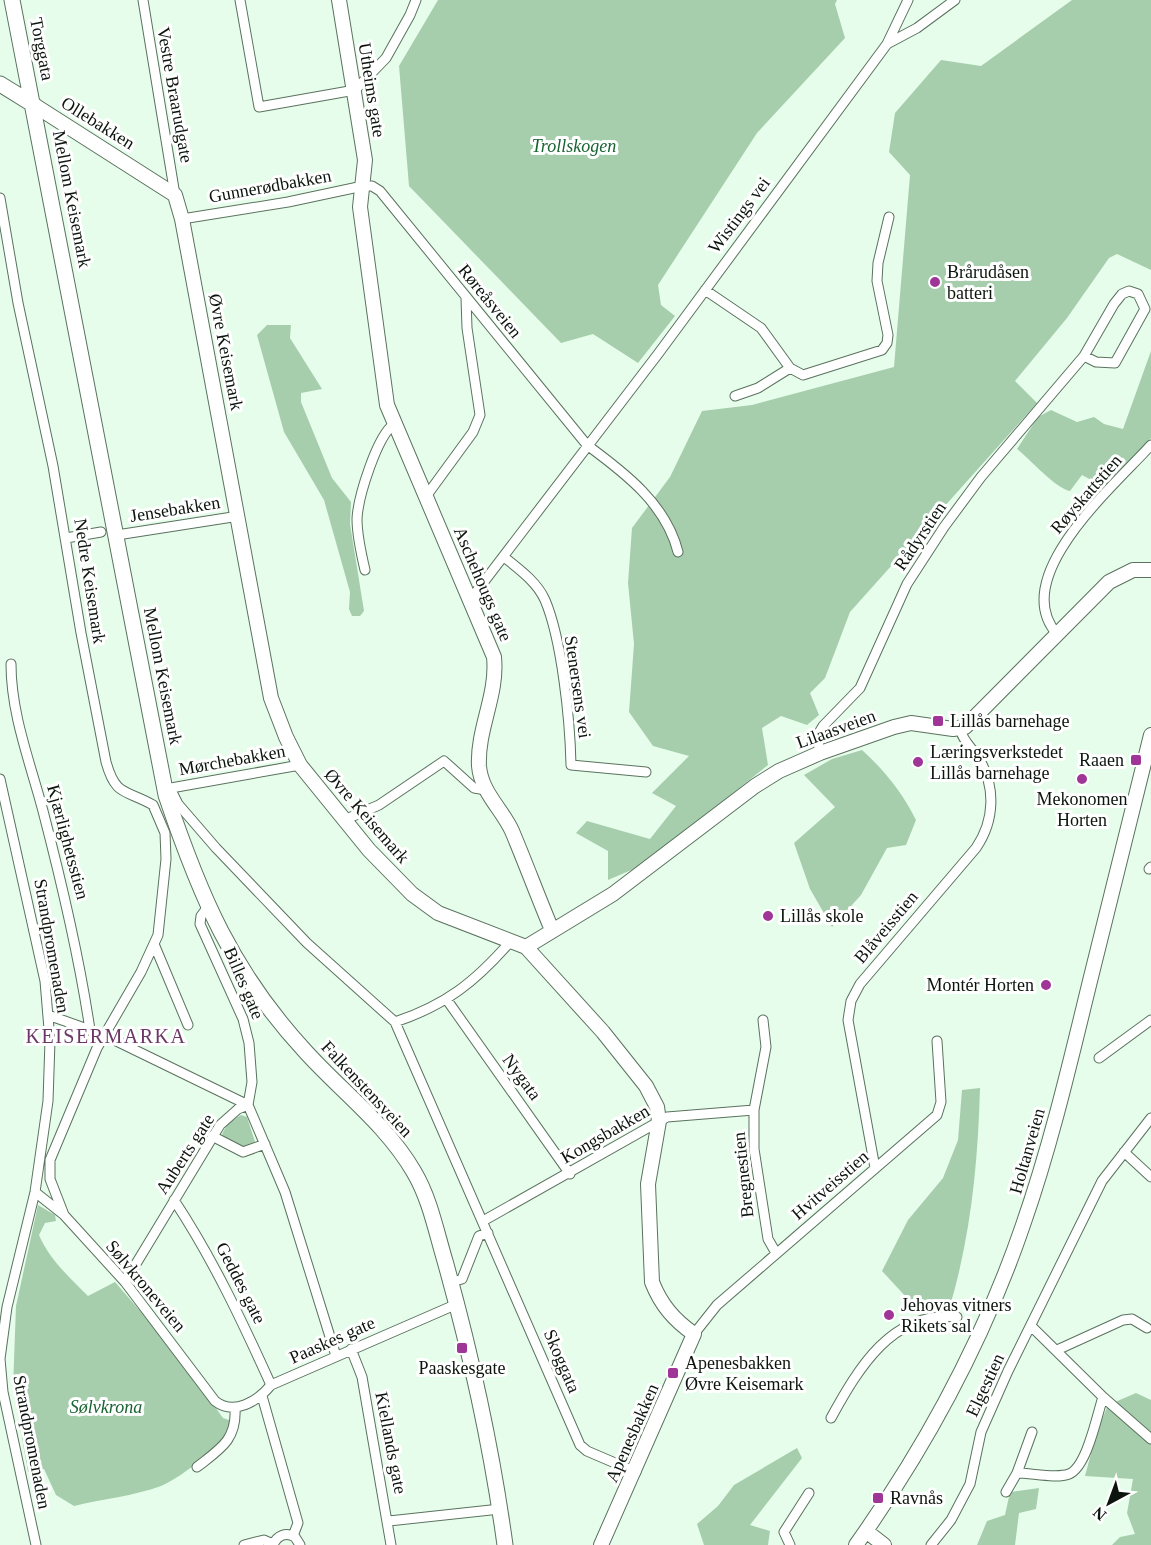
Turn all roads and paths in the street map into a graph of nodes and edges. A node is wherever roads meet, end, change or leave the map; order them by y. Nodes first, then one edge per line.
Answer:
1 (12, 0) edge
2 (143, 0) edge
3 (240, 0) edge
4 (339, 0) edge
5 (416, 0) edge
6 (908, 0) edge
7 (955, 0) edge
8 (887, 44) junction
9 (0, 84) edge
10 (355, 90) junction
11 (34, 105) junction
12 (363, 186) junction
13 (176, 195) junction
14 (0, 198) edge
15 (889, 217) dead end
16 (183, 219) junction
17 (705, 290) junction
18 (466, 298) junction
19 (1084, 356) junction
20 (790, 368) junction
21 (735, 396) dead end
22 (394, 424) junction
23 (587, 445) junction
24 (1151, 445) edge
25 (427, 495) junction
26 (239, 516) junction
27 (101, 532) dead end
28 (117, 536) junction
29 (66, 538) junction
30 (678, 552) dead end
31 (504, 557) junction
32 (365, 570) dead end
33 (1151, 570) edge
34 (470, 600) junction
35 (1057, 634) junction
36 (11, 664) dead end
37 (960, 729) junction
38 (1151, 735) edge
39 (820, 753) junction
40 (300, 765) junction
41 (1147, 769) edge
42 (646, 772) dead end
43 (0, 779) edge
44 (168, 789) junction
45 (486, 790) junction
46 (344, 820) junction
47 (207, 908) junction
48 (552, 930) junction
49 (510, 942) junction
50 (154, 944) junction
51 (526, 947) junction
52 (447, 1000) junction
53 (48, 1015) junction
54 (763, 1020) dead end
55 (1151, 1020) edge
56 (395, 1022) junction
57 (188, 1025) dead end
58 (90, 1030) junction
59 (104, 1035) junction
60 (937, 1041) dead end
61 (1099, 1058) dead end
62 (248, 1105) junction
63 (754, 1110) junction
64 (1151, 1118) edge
65 (659, 1121) junction
66 (212, 1136) junction
67 (265, 1144) junction
68 (1124, 1152) junction
69 (875, 1168) junction
70 (570, 1174) junction
71 (1151, 1177) edge
72 (35, 1192) junction
73 (174, 1200) junction
74 (64, 1215) junction
75 (483, 1221) junction
76 (488, 1233) junction
77 (776, 1253) junction
78 (125, 1282) junction
79 (451, 1282) junction
80 (457, 1304) junction
81 (957, 1317) dead end
82 (1031, 1326) junction
83 (1147, 1328) dead end
84 (694, 1334) junction
85 (351, 1349) junction
86 (1057, 1350) junction
87 (336, 1356) junction
88 (271, 1385) junction
89 (262, 1396) junction
90 (1103, 1397) junction
91 (224, 1408) joint
92 (236, 1408) junction
93 (831, 1418) dead end
94 (1032, 1432) dead end
95 (1151, 1439) edge
96 (197, 1467) dead end
97 (636, 1472) junction
98 (1017, 1473) junction
99 (1006, 1492) dead end
100 (809, 1493) dead end
101 (500, 1509) junction
102 (389, 1521) junction
103 (866, 1531) junction
104 (293, 1536) junction
105 (273, 1544) edge
106 (36, 1545) edge
107 (244, 1545) edge
108 (300, 1545) edge
109 (391, 1545) edge
110 (505, 1545) edge
111 (601, 1545) edge
112 (790, 1545) edge
113 (856, 1545) edge
114 (884, 1545) edge
115 (932, 1545) edge

1 - 11 main road, Torggata
2 - 13 street, Vestre Braarudgate
3 - 10 street
4 - 10 main road, Utheims gate
5 - 10 street
6 - 8 street, Wistings vei
7 - 8 street
8 - 17 street, Wistings vei
9 - 11 main road, Ollebakken
10 - 12 main road, Utheims gate
11 - 13 main road, Ollebakken
11 - 28 main road, Mellom Keisemark
12 - 16 street, Gunnerødbakken
12 - 18 street, Røreåsveien
12 - 22 main road, Aschehougs gate
13 - 16 main road, Øvre Keisemark
14 - 29 street, Nedre Keisemark
15 - 20 street
16 - 26 main road, Øvre Keisemark
17 - 20 street
17 - 23 street, Wistings vei
18 - 23 street, Røreåsveien
18 - 25 street
19 - 19 street, Rådyrstien
19 - 39 street, Rådyrstien
20 - 21 street
22 - 25 main road, Aschehougs gate
22 - 32 street
23 - 30 street
23 - 31 street, Wistings vei
24 - 35 street, Røyskattstien
25 - 34 main road, Aschehougs gate
26 - 28 street, Jensebakken
26 - 40 main road, Øvre Keisemark
27 - 29 street
28 - 44 main road, Mellom Keisemark
29 - 50 street, Nedre Keisemark
31 - 34 street, Wistings vei
31 - 42 street, Stenersens vei
33 - 35 main road
34 - 45 main road, Aschehougs gate
35 - 37 main road
36 - 58 street, Kjærlighetsstien
37 - 39 main road, Lilaasveien
37 - 69 street, Blåveisstien
38 - 41 main road, Holtanveien
39 - 48 main road, Lilaasveien
40 - 44 street, Mørchebakken
40 - 46 main road, Øvre Keisemark
41 - 103 main road, Holtanveien
43 - 53 street, Strandpromenaden
44 - 47 main road, Falkenstensveien
44 - 56 street, Mellom Keisemark
45 - 46 street
45 - 48 main road, Aschehougs gate
46 - 49 main road, Øvre Keisemark
47 - 62 street, Billes gate
47 - 79 main road, Falkenstensveien
48 - 51 main road, Lilaasveien
49 - 51 main road, Øvre Keisemark
49 - 52 street
50 - 57 street
50 - 59 street, Nedre Keisemark
51 - 65 main road
52 - 56 street
52 - 70 street, Nygata
53 - 58 street
53 - 72 street, Strandpromenaden
54 - 63 street, Bregnestien
55 - 61 street
56 - 75 street, Skoggata
58 - 59 street
59 - 62 street, Auberts gate
59 - 74 street, Nedre Keisemark
60 - 69 street, Hvitveisstien
62 - 66 street, Auberts gate
62 - 67 street
63 - 65 street, Kongsbakken
63 - 77 street, Bregnestien
64 - 68 street, Elgestien
65 - 70 street, Kongsbakken
65 - 84 main road
66 - 67 street
66 - 73 street, Auberts gate
67 - 87 street
68 - 71 street
68 - 82 street, Elgestien
69 - 77 street, Hvitveisstien
70 - 75 street, Kongsbakken
72 - 74 street, Sølvkroneveien
72 - 106 street, Strandpromenaden
73 - 78 street, Auberts gate
73 - 88 street, Geddes gate
74 - 78 street, Sølvkroneveien
75 - 76 street, Skoggata
76 - 79 street
76 - 97 street, Skoggata
77 - 84 street, Hvitveisstien
78 - 91 street, Sølvkroneveien
79 - 80 main road, Falkenstensveien
80 - 85 street, Paaskes gate
80 - 101 main road, Falkenstensveien
81 - 93 street
82 - 86 street
82 - 115 street, Elgestien
83 - 86 street
84 - 97 main road, Apenesbakken
85 - 87 street, Paaskes gate
85 - 102 street, Kiellands gate
86 - 90 street
87 - 88 street, Paaskes gate
88 - 89 street, Paaskes gate
89 - 92 street, Paaskes gate
89 - 104 street
90 - 95 street
90 - 98 street
91 - 92 street, Paaskes gate
92 - 96 street
94 - 98 street
97 - 111 main road, Apenesbakken
98 - 99 street
100 - 112 street
101 - 102 street
101 - 110 main road, Falkenstensveien
102 - 109 street, Kiellands gate
103 - 113 main road, Holtanveien
103 - 114 main road
104 - 105 street
104 - 108 street
105 - 107 street

